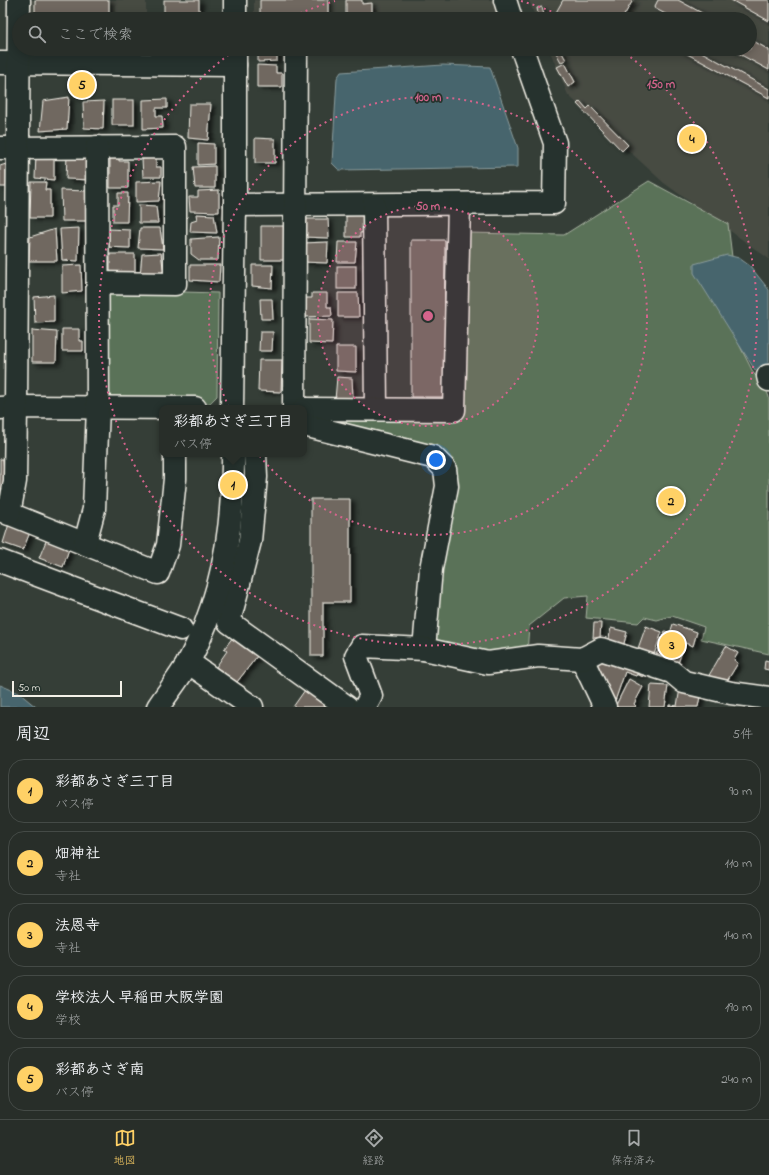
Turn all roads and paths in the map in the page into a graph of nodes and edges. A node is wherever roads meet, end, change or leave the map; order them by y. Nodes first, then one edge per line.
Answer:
1 (19, 0) edge
2 (235, 0) edge
3 (505, 0) edge
4 (17, 12) edge
5 (235, 12) edge
6 (509, 12) edge
7 (12, 44) edge
8 (296, 56) edge
9 (524, 56) edge
10 (235, 57) edge
11 (9, 63) edge
12 (97, 147) junction
13 (9, 148) edge
14 (235, 205) junction
15 (296, 205) junction
16 (374, 205) junction
17 (459, 205) junction
18 (98, 283) junction
19 (232, 405) edge
20 (294, 405) edge
21 (98, 407) junction
22 (8, 408) edge
23 (159, 408) edge
24 (307, 409) edge
25 (376, 409) junction
26 (307, 426) edge
27 (175, 457) edge
28 (233, 457) edge
29 (256, 457) edge
30 (5, 512) edge
31 (85, 543) junction
32 (0, 561) edge
33 (181, 629) dead end
34 (424, 649) junction
35 (582, 658) junction
36 (188, 662) junction
37 (769, 698) edge
38 (730, 700) edge
39 (243, 704) edge
40 (158, 707) edge
41 (347, 707) edge
42 (365, 707) edge
43 (605, 707) edge

1 - 4 street
2 - 5 street
3 - 6 street
7 - 11 street
8 - 15 street
9 - 17 street
10 - 11 street
10 - 14 street
11 - 13 street
12 - 13 street
12 - 18 street
12 - 18 street
13 - 22 street
14 - 15 street
14 - 19 street
15 - 16 street
15 - 20 street
16 - 17 street
16 - 25 street
17 - 25 street
18 - 21 street
21 - 22 street
21 - 23 street
21 - 31 street
22 - 30 street
24 - 25 street
26 - 34 street
27 - 31 street
28 - 36 street
29 - 41 street
30 - 31 street
32 - 33 street
34 - 35 street
34 - 42 street
35 - 38 street
35 - 43 street
36 - 39 street
36 - 40 street
37 - 38 street

